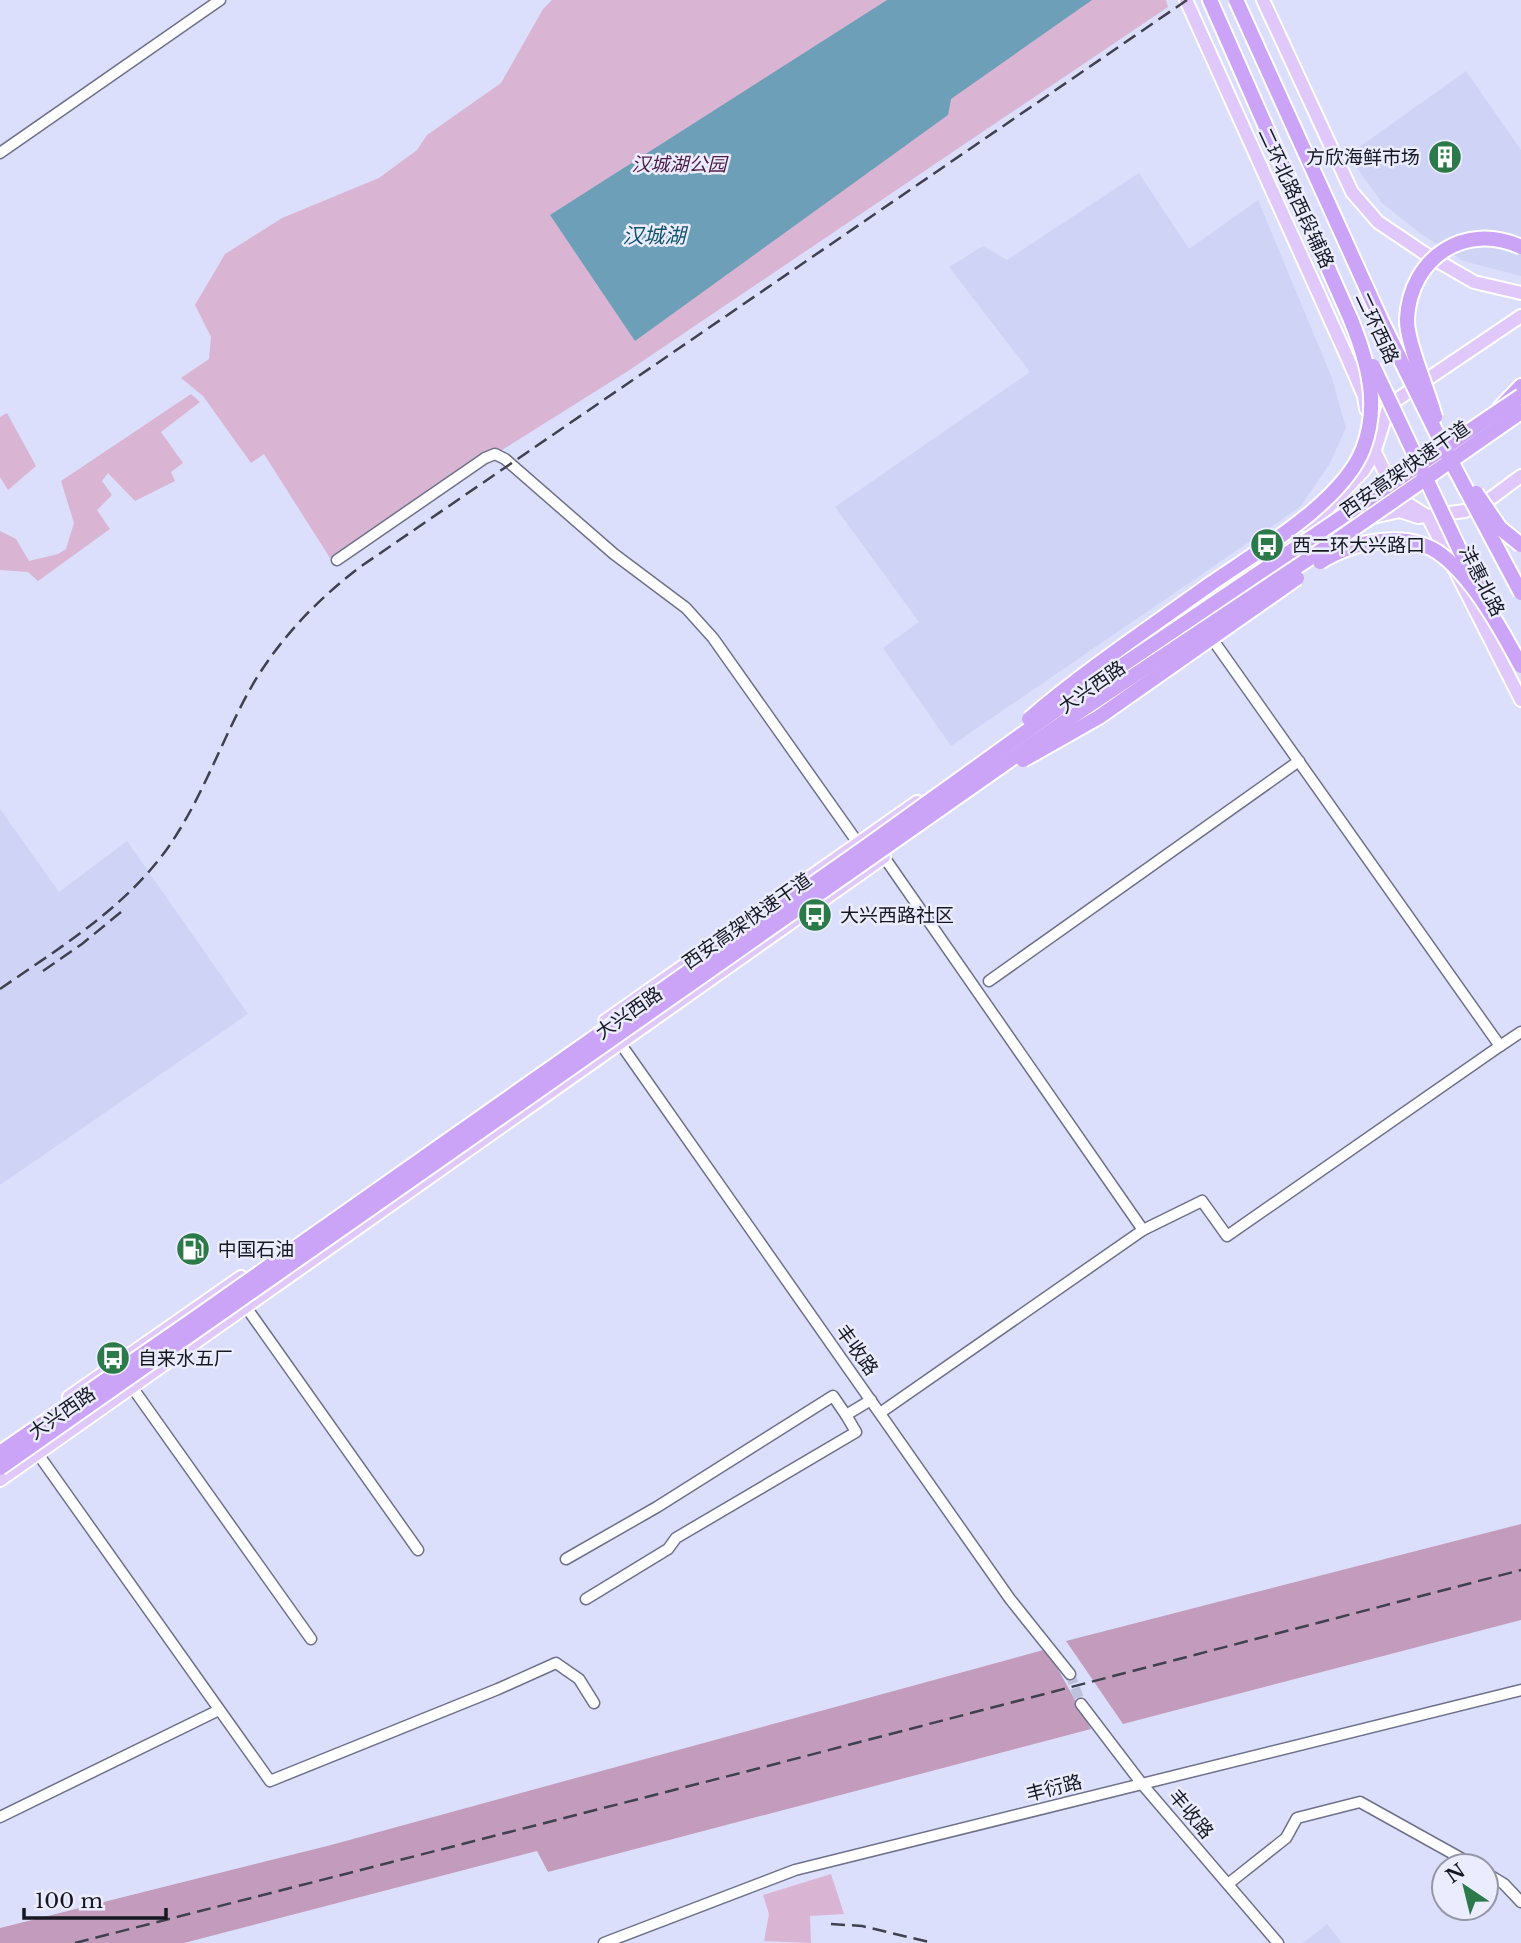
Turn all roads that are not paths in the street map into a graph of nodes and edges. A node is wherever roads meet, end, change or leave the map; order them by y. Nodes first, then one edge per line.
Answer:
1 (220, 0) edge
2 (1186, 0) edge
3 (1210, 0) edge
4 (1236, 0) edge
5 (1264, 0) edge
6 (0, 153) edge
7 (1521, 247) edge
8 (1521, 293) edge
9 (1521, 316) edge
10 (1351, 320) junction
11 (1521, 386) edge
12 (1521, 396) edge
13 (1521, 412) edge
14 (1496, 414) junction
15 (1521, 418) edge
16 (1490, 434) junction
17 (1443, 446) junction
18 (1374, 453) junction
19 (1521, 476) edge
20 (1428, 517) junction
21 (1521, 545) edge
22 (337, 560) dead end
23 (1521, 593) edge
24 (1207, 631) junction
25 (1521, 666) edge
26 (1521, 700) edge
27 (1299, 761) junction
28 (953, 791) junction
29 (858, 843) junction
30 (884, 857) junction
31 (989, 981) dead end
32 (1521, 1032) edge
33 (620, 1043) junction
34 (1500, 1046) junction
35 (1143, 1230) junction
36 (246, 1307) junction
37 (132, 1387) junction
38 (871, 1400) junction
39 (880, 1413) junction
40 (846, 1416) junction
41 (0, 1445) edge
42 (0, 1452) edge
43 (38, 1454) junction
44 (0, 1468) edge
45 (0, 1480) edge
46 (418, 1550) dead end
47 (566, 1559) dead end
48 (586, 1599) dead end
49 (311, 1639) dead end
50 (1070, 1674) tunnel mouth
51 (1521, 1690) edge
52 (594, 1703) dead end
53 (1080, 1704) tunnel mouth
54 (219, 1710) junction
55 (1142, 1784) junction
56 (0, 1817) edge
57 (1450, 1852) edge
58 (1500, 1882) edge
59 (1227, 1884) junction
60 (1521, 1902) edge
61 (604, 1943) edge
62 (1278, 1943) edge

1 - 6 street
2 - 18 main road, 二环北路西段辅路
3 - 10 highway, 二环西路
4 - 17 highway, 二环西路, bridge
5 - 8 main road
7 - 17 highway, bridge
9 - 18 main road, 大兴西路
10 - 25 highway, 二环西路, bridge
10 - 28 highway, bridge
11 - 14 highway
12 - 14 highway, 西安高架快速干道, bridge
13 - 16 highway, 西安高架快速干道, bridge
14 - 28 highway, 西安高架快速干道, bridge
15 - 16 highway, bridge
16 - 28 highway, 西安高架快速干道, bridge
17 - 21 highway, bridge
17 - 23 highway, 二环西路, bridge
18 - 20 main road, 二环北路西段辅路
18 - 29 main road, 大兴西路
19 - 20 main road, 大兴西路
20 - 24 main road, 大兴西路
20 - 26 main road, 沣惠北路
22 - 29 street
24 - 27 street
24 - 30 main road, 大兴西路
25 - 28 highway, bridge
27 - 31 street
27 - 34 street
28 - 42 highway, 西安高架快速干道, bridge
28 - 44 highway, 西安高架快速干道, bridge
29 - 41 main road, 大兴西路
30 - 33 main road, 大兴西路
30 - 35 street
32 - 34 street
33 - 36 main road, 大兴西路
33 - 38 street, 丰收路
34 - 35 street
35 - 39 street
36 - 37 main road, 大兴西路
36 - 46 street
37 - 43 main road, 大兴西路
37 - 49 street
38 - 39 street, 丰收路
38 - 40 street
39 - 50 street, 丰收路
40 - 47 street
40 - 48 street
43 - 45 main road, 大兴西路
43 - 54 street
51 - 55 street, 丰衍路
52 - 54 street
53 - 55 street, 丰收路
54 - 56 street
55 - 59 street, 丰收路
55 - 61 street, 丰衍路
57 - 59 street
58 - 60 street
59 - 62 street, 丰收路

